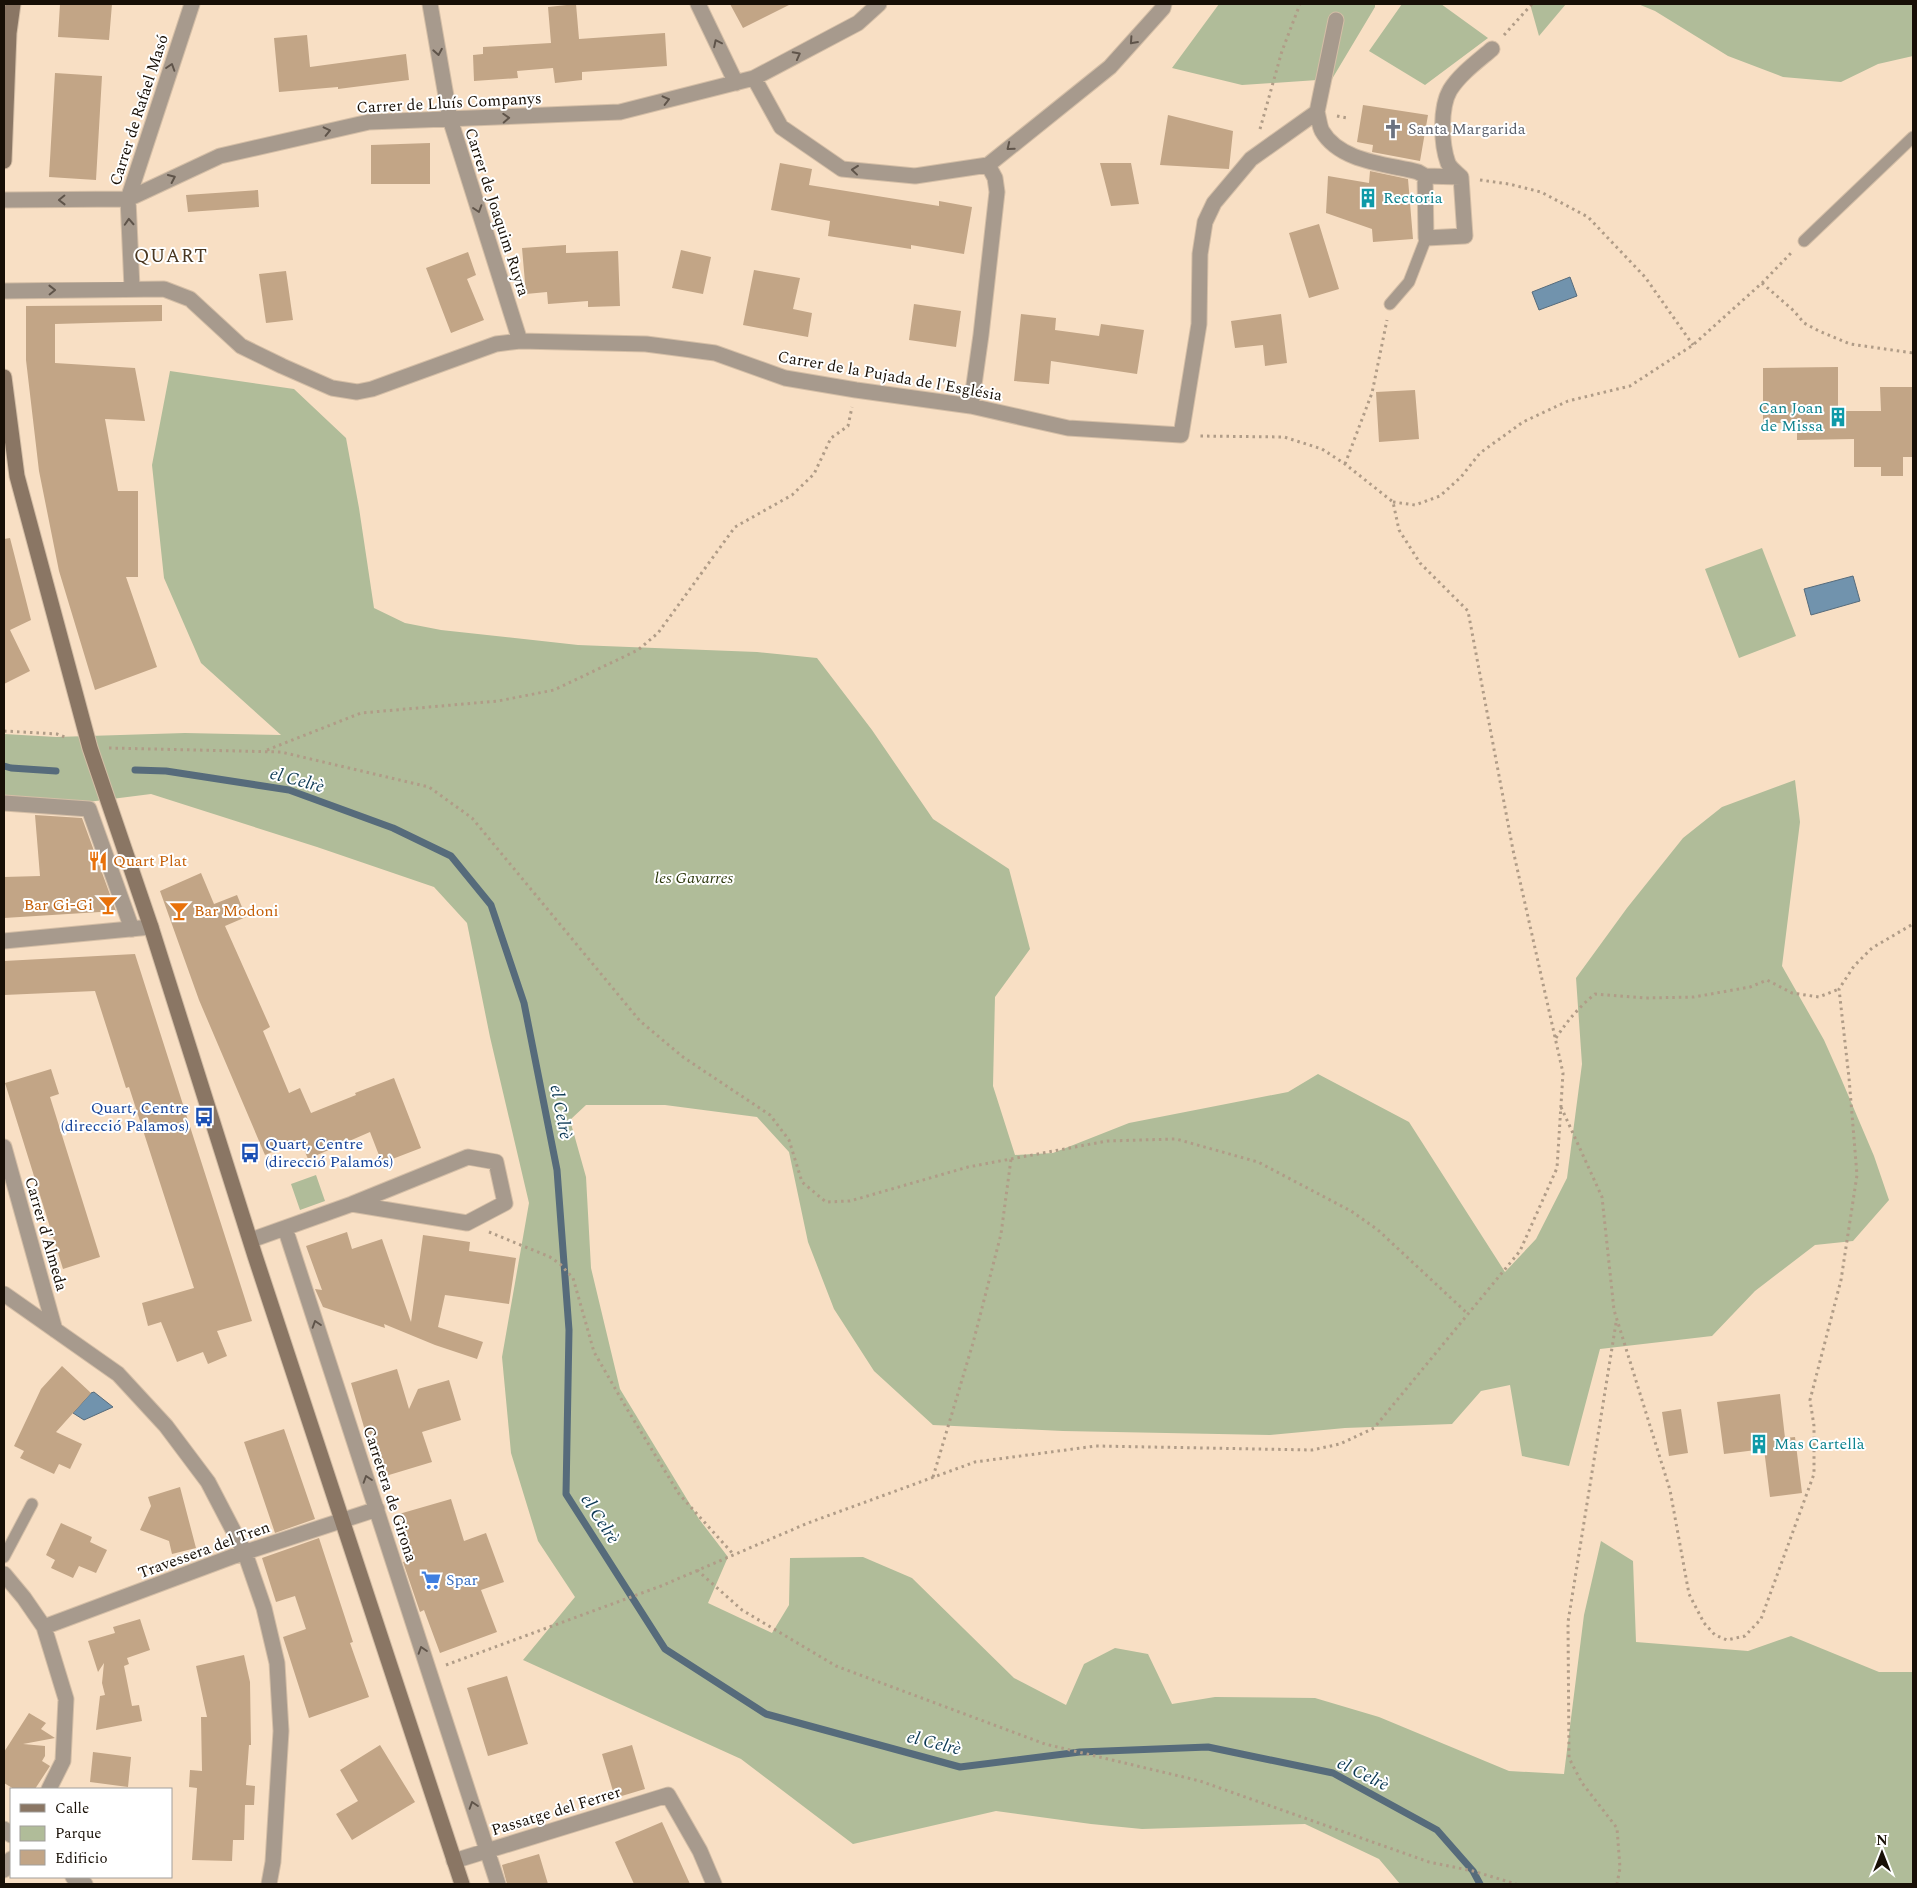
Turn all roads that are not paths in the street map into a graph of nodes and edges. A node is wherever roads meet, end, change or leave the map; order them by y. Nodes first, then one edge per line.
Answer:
1 (13, 4) edge
2 (192, 4) edge
3 (430, 4) edge
4 (698, 4) edge
5 (879, 4) edge
6 (1164, 4) edge
7 (1336, 20) dead end
8 (1492, 49) road end
9 (754, 78) junction
10 (736, 83) junction
11 (1317, 112) junction
12 (450, 120) junction
13 (1913, 137) edge
14 (4, 161) edge
15 (988, 164) junction
16 (1424, 176) junction
17 (1461, 177) junction
18 (128, 199) junction
19 (4, 200) edge
20 (1426, 238) junction
21 (1804, 240) road end
22 (132, 288) junction
23 (4, 291) edge
24 (1390, 304) road end
25 (520, 341) junction
26 (4, 377) edge
27 (971, 406) junction
28 (4, 803) edge
29 (151, 927) junction
30 (132, 929) junction
31 (4, 941) edge
32 (4, 1147) edge
33 (352, 1204) junction
34 (285, 1228) junction
35 (250, 1240) junction
36 (4, 1294) edge
37 (55, 1330) junction
38 (32, 1504) dead end
39 (376, 1509) junction
40 (343, 1520) junction
41 (245, 1553) junction
42 (4, 1557) edge
43 (4, 1574) edge
44 (44, 1627) junction
45 (50, 1788) edge
46 (488, 1850) junction
47 (454, 1860) junction
48 (269, 1884) edge
49 (462, 1884) edge
50 (498, 1884) edge
51 (714, 1884) edge

1 - 14 main road
18 -> 2 street, Carrer de Rafael Masó
3 -> 12 street, Carrer de Joaquim Ruyra
10 -> 4 street
9 -> 5 street, Carrer de Lluís Companys
6 -> 15 street
7 - 11 street
8 - 17 street
9 - 10 street, Carrer de Lluís Companys
15 -> 9 street
12 -> 10 street, Carrer de Lluís Companys
11 - 16 street
11 - 27 street, Carrer de la Pujada de l'Església
18 -> 12 street, Carrer de Lluís Companys
12 -> 25 street, Carrer de Joaquim Ruyra
13 - 21 lane
15 - 27 street
16 - 17 street
16 - 20 street
17 - 20 street
18 -> 19 street, Carrer de Lluís Companys
22 -> 18 street, Carrer de Rafael Masó
20 - 24 lane
23 -> 22 street, Carrer de la Pujada de l'Església
22 - 25 street, Carrer de la Pujada de l'Església
25 - 27 street, Carrer de la Pujada de l'Església
26 - 29 main road
28 - 30 street
29 - 30 street
29 - 35 main road
30 - 31 street
32 - 37 street, Carrer d'Almeda
33 - 33 street
33 - 34 street
34 - 35 street
39 -> 34 street, Carretera de Girona
35 - 40 main road
36 - 37 street
37 - 41 street
38 - 42 lane
39 - 40 street, Travessera del Tren
46 -> 39 street, Carretera de Girona
40 - 41 street, Travessera del Tren
40 - 47 main road
41 - 44 street, Travessera del Tren
41 - 48 street
43 - 44 street
44 - 45 street
46 - 47 street, Passatge del Ferrer
46 - 50 street, Carretera de Girona
46 - 51 street, Passatge del Ferrer
47 - 49 main road

